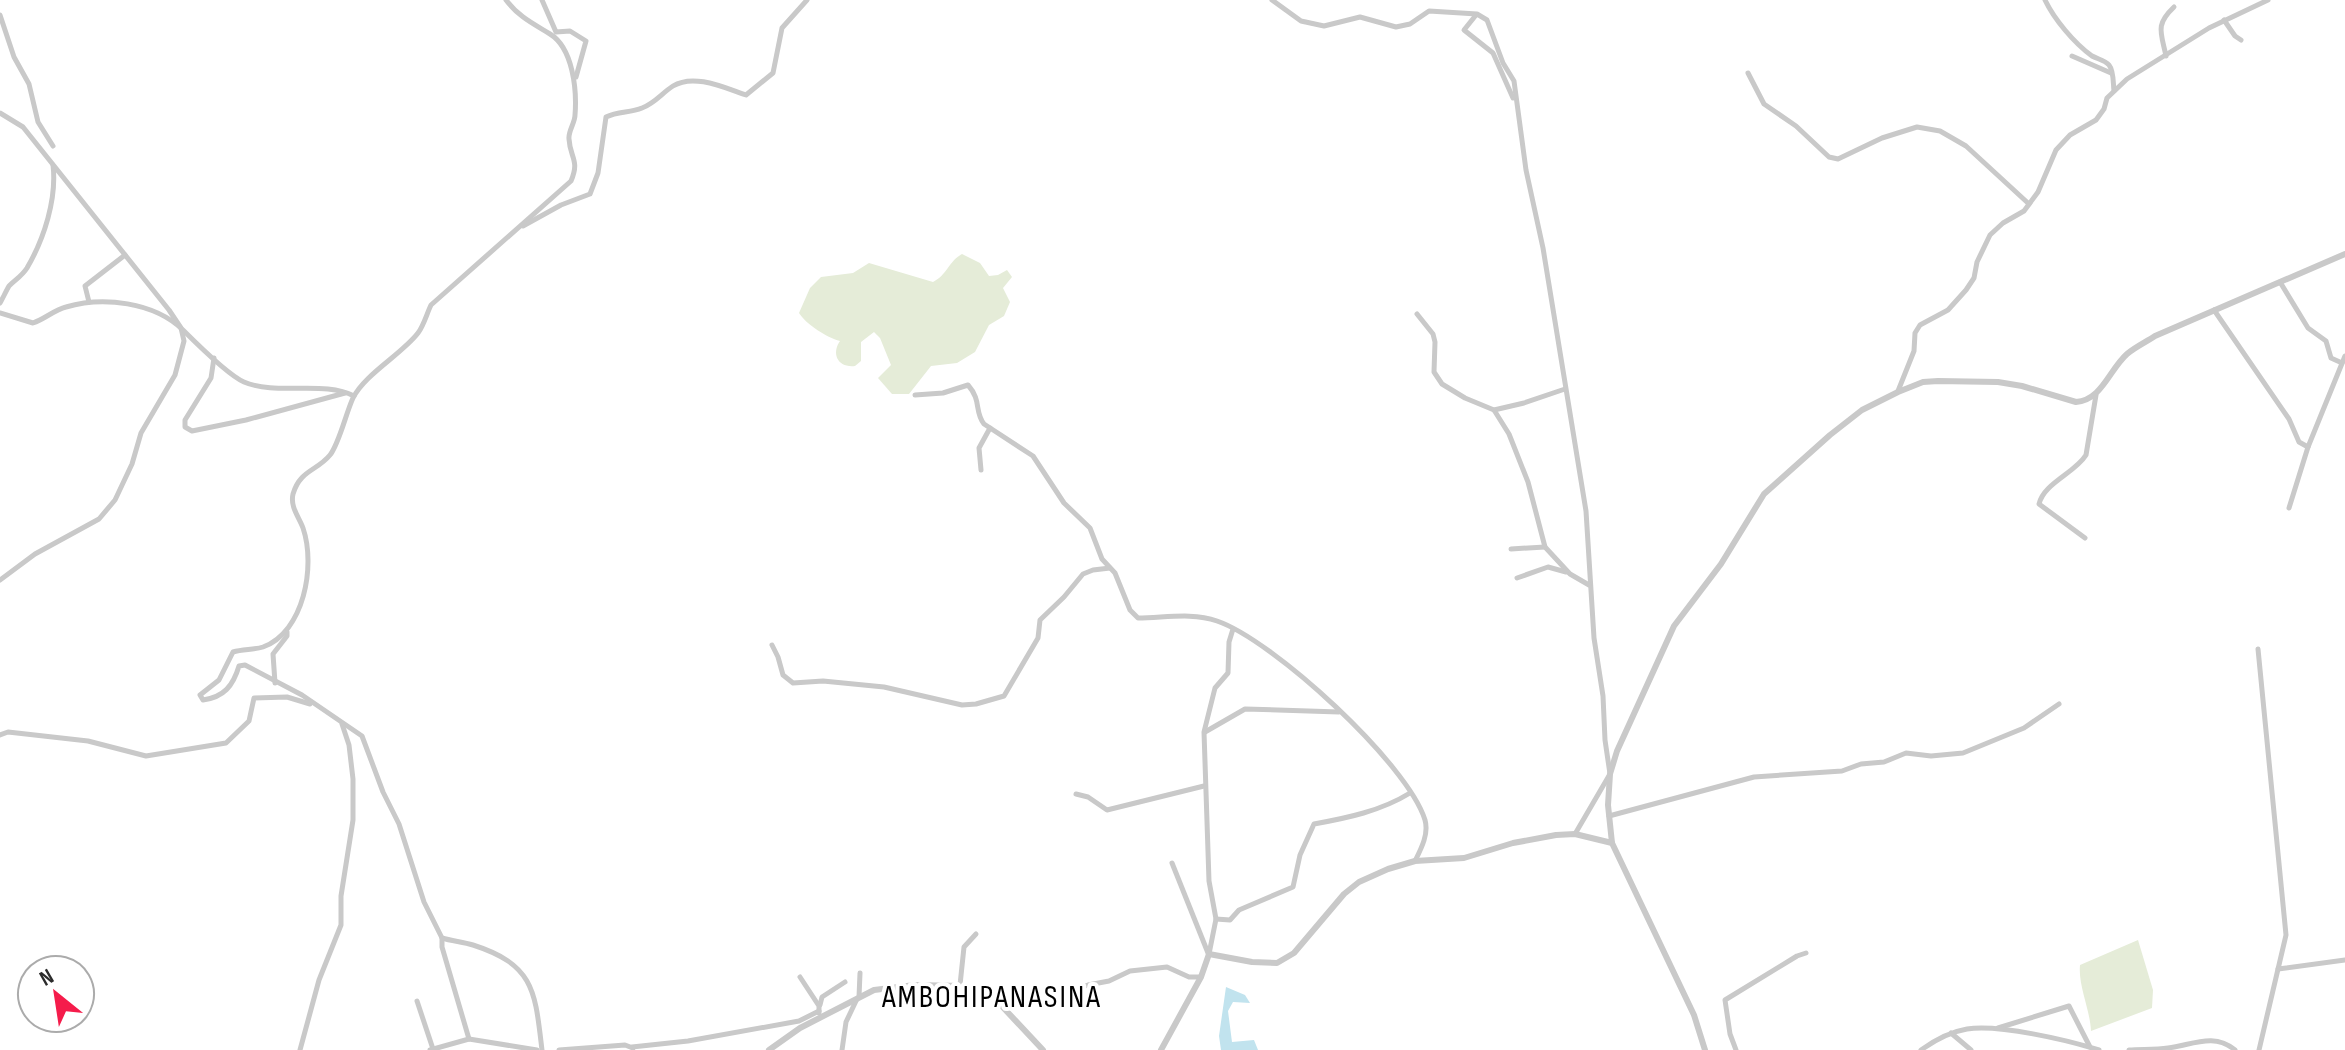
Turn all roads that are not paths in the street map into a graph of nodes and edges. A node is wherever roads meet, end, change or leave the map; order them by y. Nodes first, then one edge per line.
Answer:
1 (506, 0) edge
2 (542, 0) edge
3 (807, 0) edge
4 (1272, 0) edge
5 (2045, 0) edge
6 (2268, 0) edge
7 (2174, 7) dead end
8 (1477, 14) junction
9 (0, 15) edge
10 (2224, 20) junction
11 (553, 33) junction
12 (2241, 40) dead end
13 (2072, 56) dead end
14 (2166, 56) junction
15 (1748, 73) dead end
16 (2112, 73) junction
17 (576, 77) dead end
18 (2114, 92) junction
19 (1516, 108) junction
20 (0, 113) edge
21 (53, 146) dead end
22 (53, 164) junction
23 (2029, 204) junction
24 (516, 230) junction
25 (2345, 254) edge
26 (125, 255) junction
27 (2280, 282) junction
28 (89, 302) junction
29 (0, 303) edge
30 (2214, 309) junction
31 (0, 313) edge
32 (1417, 314) dead end
33 (181, 328) junction
34 (214, 357) junction
35 (2344, 359) edge
36 (1565, 389) junction
37 (1898, 392) junction
38 (351, 394) junction
39 (915, 395) dead end
40 (2096, 395) junction
41 (1494, 410) junction
42 (990, 428) junction
43 (2308, 447) junction
44 (981, 470) dead end
45 (2289, 508) dead end
46 (2085, 538) dead end
47 (1545, 547) junction
48 (1511, 549) dead end
49 (1110, 568) junction
50 (1570, 574) junction
51 (1517, 578) dead end
52 (0, 580) edge
53 (1590, 585) junction
54 (1233, 629) junction
55 (287, 631) junction
56 (772, 645) dead end
57 (2258, 649) dead end
58 (275, 683) junction
59 (2059, 704) dead end
60 (317, 706) junction
61 (1339, 712) junction
62 (341, 722) junction
63 (1204, 732) junction
64 (0, 735) edge
65 (1610, 774) junction
66 (1204, 786) junction
67 (1410, 792) junction
68 (1076, 794) dead end
69 (1609, 816) junction
70 (1575, 834) junction
71 (1612, 843) junction
72 (1415, 861) junction
73 (1172, 863) dead end
74 (1216, 919) junction
75 (976, 934) dead end
76 (442, 938) junction
77 (1806, 953) dead end
78 (1209, 954) junction
79 (2345, 960) edge
80 (2278, 969) junction
81 (860, 973) dead end
82 (800, 977) dead end
83 (1201, 977) junction
84 (845, 982) dead end
85 (960, 985) junction
86 (858, 999) junction
87 (994, 999) junction
88 (417, 1001) dead end
89 (819, 1012) junction
90 (1997, 1028) junction
91 (1951, 1033) junction
92 (469, 1039) junction
93 (2090, 1047) junction
94 (633, 1048) edge
95 (300, 1050) edge
96 (432, 1050) edge
97 (540, 1050) edge
98 (559, 1050) edge
99 (769, 1050) edge
100 (842, 1050) edge
101 (1043, 1050) edge
102 (1161, 1050) edge
103 (1705, 1050) edge
104 (1736, 1050) edge
105 (1921, 1050) edge
106 (1971, 1050) edge
107 (2099, 1050) edge
108 (2129, 1050) edge
109 (2235, 1050) edge
110 (2259, 1050) edge

1 - 11 street
2 - 11 street
3 - 24 street
4 - 8 street
5 - 16 street
6 - 10 street
7 - 14 street
8 - 19 street
8 - 19 street
9 - 21 street
10 - 12 street
10 - 14 street
11 - 17 street
11 - 24 street
13 - 16 street
14 - 18 street
15 - 23 street
16 - 18 street
18 - 23 street
19 - 36 street
20 - 22 street
22 - 26 street
22 - 29 street
23 - 37 street
24 - 38 street
25 - 27 street
26 - 28 street
26 - 33 street
27 - 30 street
27 - 35 street
28 - 31 street
28 - 33 street
30 - 40 street
30 - 43 street
32 - 41 street
33 - 34 street
33 - 52 street
34 - 38 street
34 - 38 street
35 - 43 street
36 - 41 street
36 - 53 street
37 - 40 street
37 - 65 street
38 - 55 street
39 - 42 street
40 - 46 street
41 - 47 street
42 - 44 street
42 - 49 street
43 - 45 street
47 - 48 street
47 - 50 street
49 - 54 street
49 - 56 street
50 - 51 street
50 - 53 street
53 - 65 street
54 - 61 street
54 - 63 street
55 - 58 street
55 - 58 street
57 - 80 street
58 - 60 street
59 - 69 street
60 - 62 street
60 - 64 street
61 - 63 street
61 - 67 street
62 - 76 street
62 - 95 street
63 - 66 street
65 - 69 street
65 - 70 street
66 - 68 street
66 - 74 street
67 - 72 street
67 - 74 street
69 - 71 street
70 - 71 street
70 - 72 street
71 - 103 street
72 - 78 street
73 - 78 street
74 - 78 street
75 - 85 street
76 - 92 street
76 - 97 street
77 - 104 street
78 - 83 street
79 - 80 street
80 - 110 street
81 - 86 street
82 - 89 street
83 - 87 street
83 - 102 street
84 - 89 street
85 - 86 street
85 - 87 street
86 - 89 street
86 - 100 street
87 - 101 street
88 - 96 street
89 - 94 street
89 - 99 street
90 - 91 street
90 - 93 street
90 - 93 street
91 - 105 street
91 - 106 street
92 - 96 street
92 - 97 street
93 - 107 street
94 - 98 street
108 - 109 street

